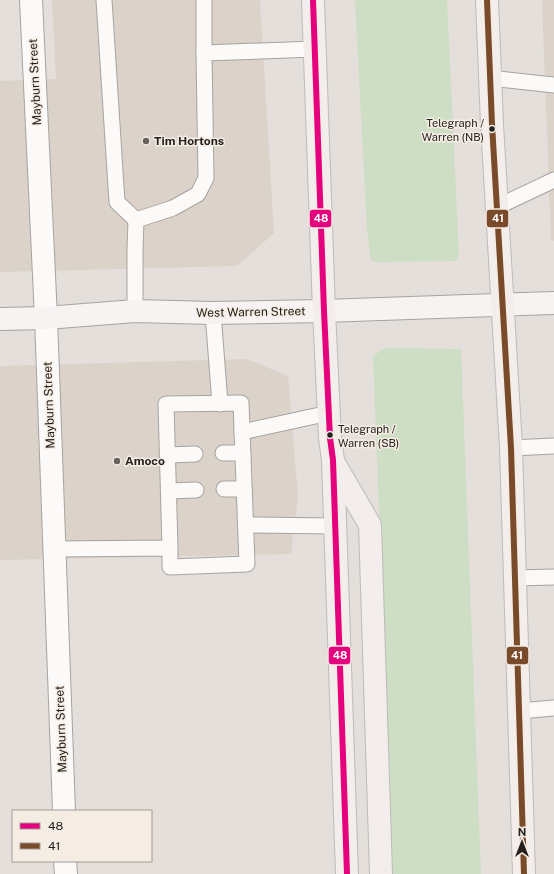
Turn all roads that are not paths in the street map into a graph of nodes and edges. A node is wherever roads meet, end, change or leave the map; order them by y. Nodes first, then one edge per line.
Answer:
1 (31, 0) edge
2 (104, 0) edge
3 (204, 0) edge
4 (313, 0) edge
5 (487, 0) edge
6 (315, 48) junction
7 (204, 53) junction
8 (490, 78) junction
9 (554, 85) edge
10 (554, 180) edge
11 (497, 207) junction
12 (136, 220) junction
13 (554, 302) edge
14 (503, 304) junction
15 (135, 311) junction
16 (324, 311) junction
17 (214, 313) junction
18 (46, 318) junction
19 (0, 319) edge
20 (220, 404) junction
21 (328, 413) junction
22 (242, 432) junction
23 (554, 446) edge
24 (511, 448) junction
25 (223, 453) dead end
26 (243, 453) junction
27 (195, 454) dead end
28 (168, 455) junction
29 (333, 460) junction
30 (224, 489) dead end
31 (244, 489) junction
32 (196, 490) dead end
33 (169, 491) junction
34 (246, 525) junction
35 (335, 526) junction
36 (170, 548) junction
37 (54, 549) junction
38 (554, 577) edge
39 (515, 578) junction
40 (554, 708) edge
41 (519, 710) junction
42 (64, 810) edge
43 (65, 862) edge
44 (66, 874) edge
45 (347, 874) edge
46 (381, 874) edge
47 (524, 874) edge

1 - 18 street, Mayburn Street
2 - 12 lane
3 - 7 lane
4 - 6 main road
5 - 8 main road
6 - 7 lane
6 - 16 main road
7 - 12 lane
8 - 9 lane
8 - 11 main road
10 - 11 lane
11 - 14 main road
12 - 15 lane
13 - 14 main road, West Warren Street
14 - 16 main road, West Warren Street
14 - 24 main road
15 - 17 main road, West Warren Street
15 - 18 main road, West Warren Street
16 - 17 main road, West Warren Street
16 - 21 main road
17 - 20 lane
18 - 19 main road, West Warren Street
18 - 37 street, Mayburn Street
20 - 22 lane
20 - 28 lane
21 - 22 lane
21 - 29 main road
22 - 26 lane
23 - 24 lane
24 - 39 main road
25 - 26 lane
26 - 31 lane
27 - 28 lane
28 - 33 lane
29 - 35 main road
29 - 46 main road
30 - 31 lane
31 - 34 lane
32 - 33 lane
33 - 36 lane
34 - 35 lane
34 - 36 lane
35 - 45 main road
36 - 37 lane
37 - 42 street, Mayburn Street
38 - 39 lane
39 - 41 main road
40 - 41 lane
41 - 47 main road
43 - 44 street

